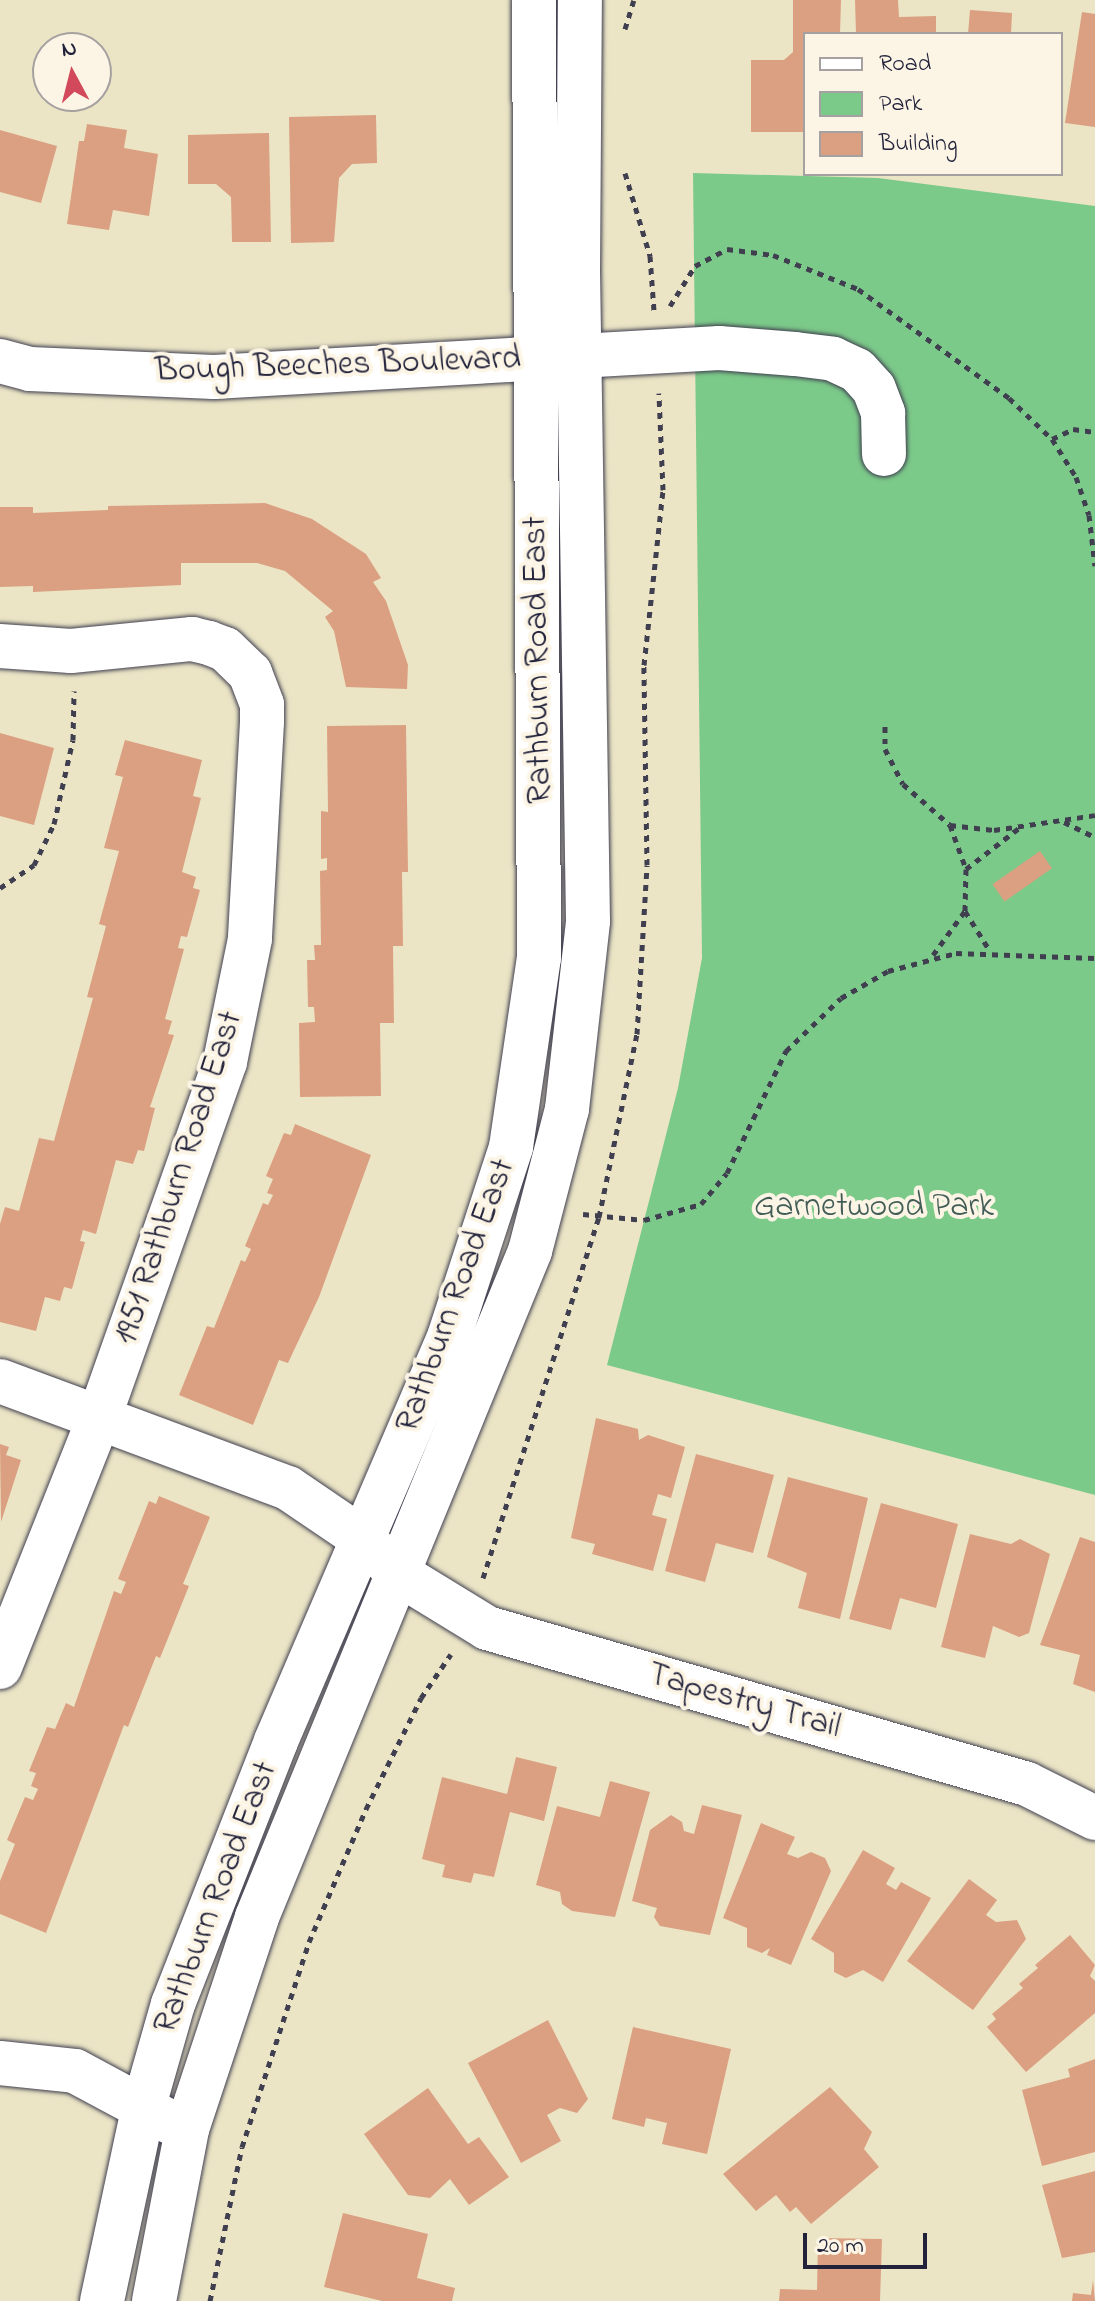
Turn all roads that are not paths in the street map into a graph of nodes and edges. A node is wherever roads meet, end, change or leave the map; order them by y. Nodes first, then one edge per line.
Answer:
1 (534, 0) edge
2 (580, 0) edge
3 (580, 356) junction
4 (537, 359) junction
5 (0, 361) edge
6 (884, 454) dead end
7 (0, 646) edge
8 (0, 1381) edge
9 (99, 1418) junction
10 (363, 1539) junction
11 (399, 1574) junction
12 (0, 1667) edge
13 (1095, 1818) edge
14 (0, 2063) edge
15 (143, 2109) junction
16 (187, 2129) junction
17 (102, 2301) edge
18 (154, 2301) edge

1 - 4 street, Rathburn Road East
2 - 3 street, Rathburn Road East
3 - 4 street, Bough Beeches Boulevard
3 - 6 street, Bough Beeches Boulevard
3 - 11 street, Rathburn Road East
4 - 5 street, Bough Beeches Boulevard
4 - 10 street, Rathburn Road East
7 - 9 street, 1951 Rathburn Road East
8 - 9 street
9 - 10 street
9 - 12 street, 1951 Rathburn Road East
10 - 11 street, Tapestry Trail
10 - 15 street, Rathburn Road East
11 - 13 street, Tapestry Trail
11 - 16 street, Rathburn Road East
14 - 15 street
15 - 16 street
15 - 17 street, Rathburn Road East
16 - 18 street, Rathburn Road East

